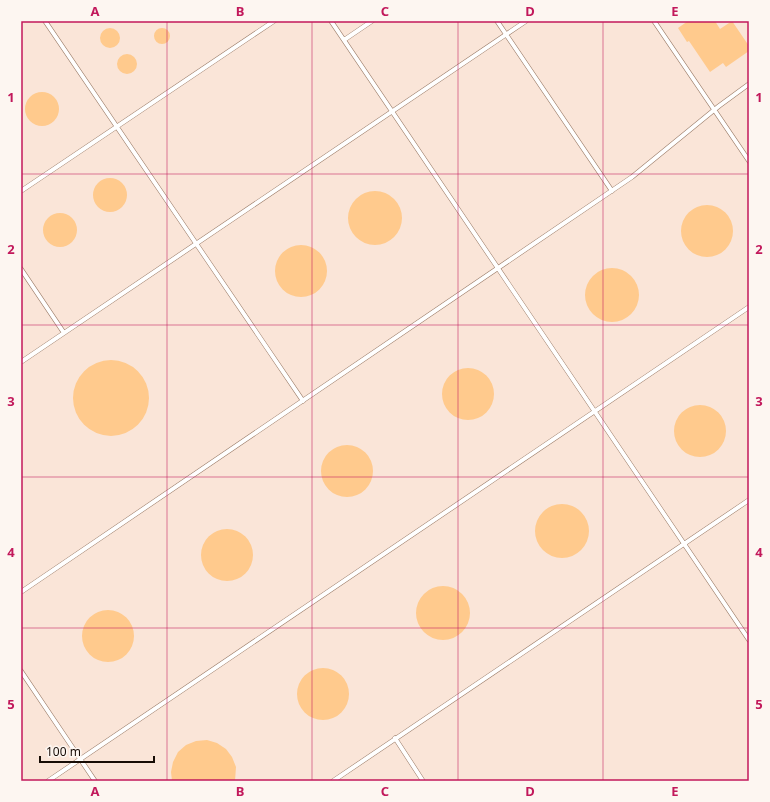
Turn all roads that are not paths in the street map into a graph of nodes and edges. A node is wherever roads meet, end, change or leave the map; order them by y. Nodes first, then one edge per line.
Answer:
1 (45, 21) edge
2 (274, 21) edge
3 (331, 21) edge
4 (372, 21) edge
5 (497, 21) edge
6 (526, 21) edge
7 (654, 21) edge
8 (506, 34) junction
9 (344, 40) junction
10 (749, 84) edge
11 (714, 110) junction
12 (392, 111) junction
13 (117, 127) junction
14 (749, 161) edge
15 (21, 191) edge
16 (612, 191) junction
17 (196, 244) junction
18 (498, 268) junction
19 (21, 269) edge
20 (749, 307) edge
21 (64, 333) junction
22 (21, 362) edge
23 (303, 401) junction
24 (595, 412) junction
25 (749, 500) edge
26 (684, 543) junction
27 (21, 592) edge
28 (749, 640) edge
29 (21, 671) edge
30 (395, 738) junction
31 (81, 759) junction
32 (48, 781) edge
33 (95, 781) edge
34 (333, 781) edge
35 (423, 781) edge

1 - 13 lane
2 - 13 lane
3 - 9 lane
4 - 9 lane
5 - 8 lane
6 - 8 lane
7 - 11 lane
8 - 12 lane
8 - 16 lane
9 - 12 lane
10 - 11 lane
11 - 14 lane
11 - 16 lane
12 - 17 lane
12 - 18 lane
13 - 15 lane
13 - 17 lane
16 - 18 lane
17 - 21 lane
17 - 23 lane
18 - 23 lane
18 - 24 lane
19 - 21 lane
20 - 24 lane
21 - 22 lane
23 - 27 lane
24 - 26 lane
24 - 31 lane
25 - 26 lane
26 - 28 lane
26 - 30 lane
29 - 31 lane
30 - 34 lane
30 - 35 lane
31 - 32 lane
31 - 33 lane

